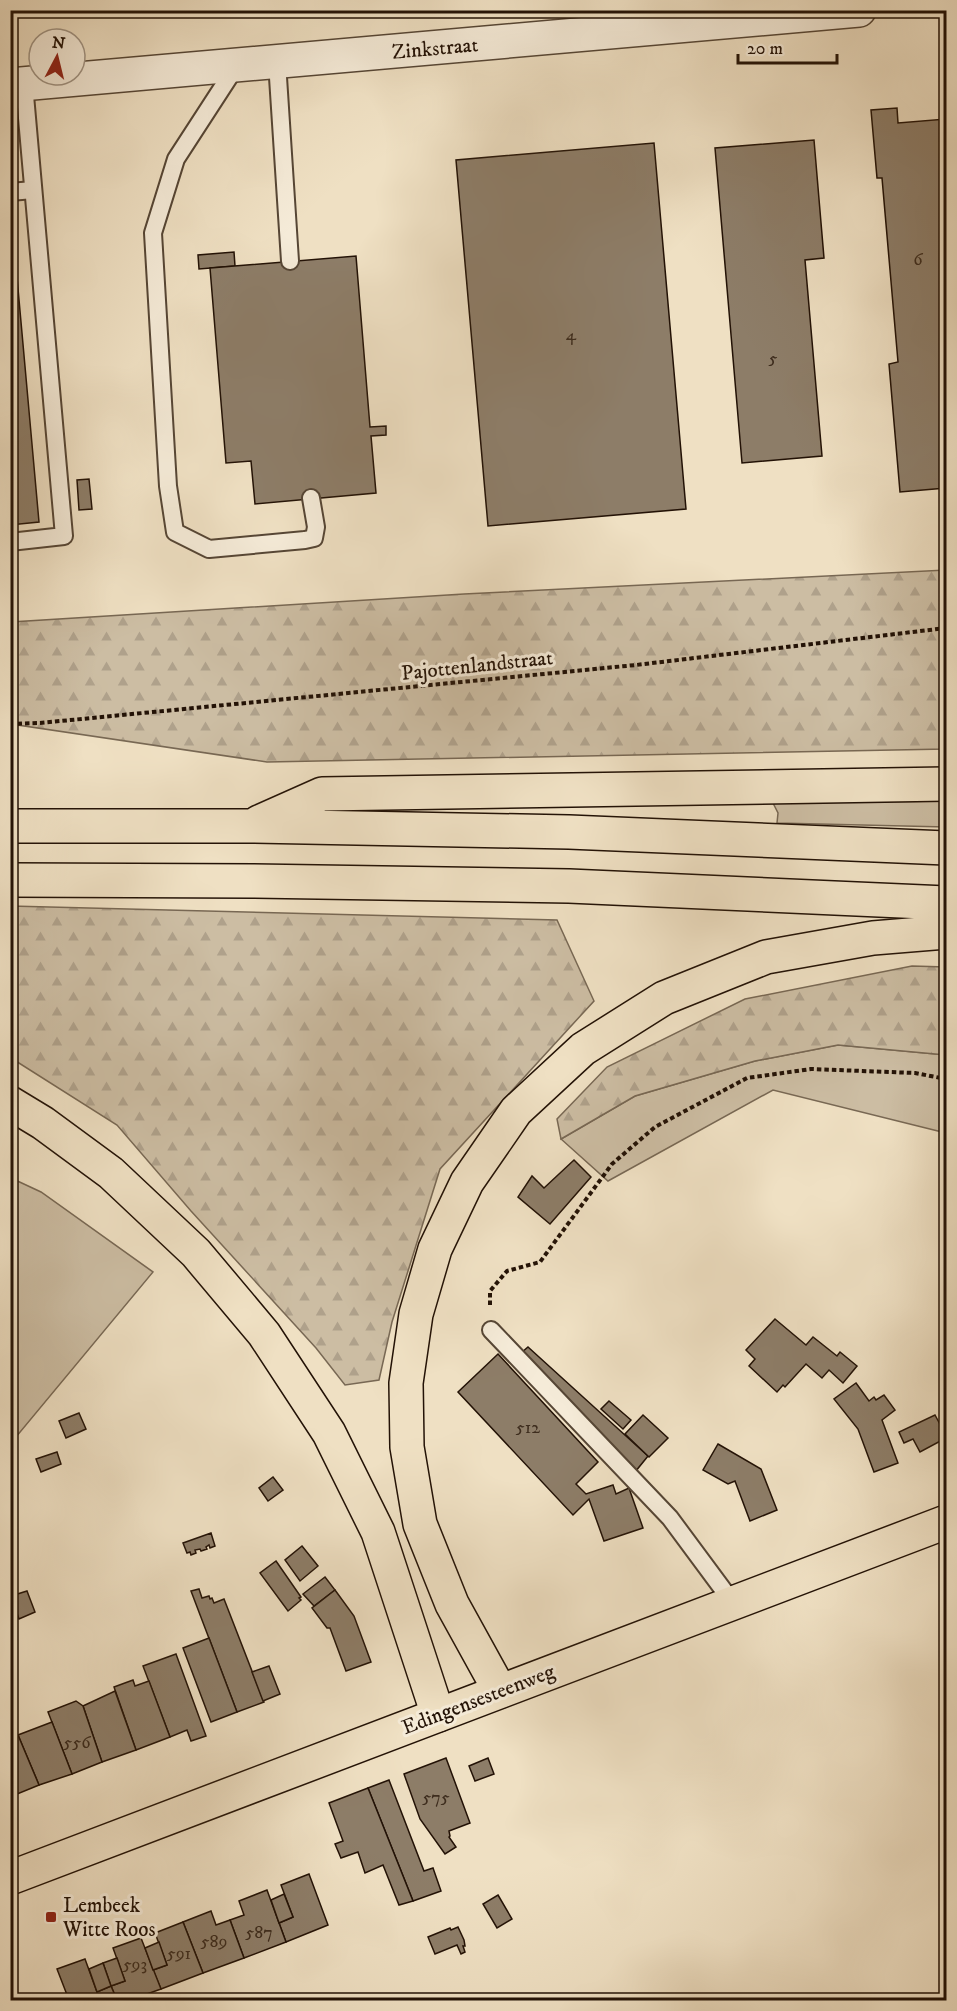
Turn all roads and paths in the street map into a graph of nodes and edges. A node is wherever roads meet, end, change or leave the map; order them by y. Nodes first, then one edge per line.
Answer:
1 (860, 10) edge
2 (277, 62) junction
3 (237, 65) junction
4 (17, 84) edge
5 (33, 190) junction
6 (10, 192) edge
7 (290, 261) dead end
8 (311, 498) dead end
9 (10, 542) edge
10 (946, 628) edge
11 (10, 724) edge
12 (946, 784) edge
13 (10, 826) edge
14 (250, 826) junction
15 (946, 848) edge
16 (10, 880) edge
17 (946, 903) edge
18 (946, 932) edge
19 (946, 1079) edge
20 (10, 1103) edge
21 (491, 1329) joint
22 (946, 1522) edge
23 (733, 1603) junction
24 (500, 1690) junction
25 (438, 1715) junction
26 (10, 1878) edge

1 - 2 street, Zinkstraat
2 - 3 street, Zinkstraat
2 - 7 lane
3 - 4 street, Zinkstraat
3 - 8 lane
4 - 5 lane
5 - 6 lane
5 - 9 lane
10 - 11 path, Pajottenlandstraat
12 - 14 main road
13 - 14 main road
14 - 15 main road
16 - 17 main road
18 - 24 main road
19 - 21 path
20 - 25 main road
21 - 23 lane
22 - 23 main road, Edingensesteenweg
23 - 24 main road, Edingensesteenweg
24 - 25 main road, Edingensesteenweg
25 - 26 main road, Edingensesteenweg

